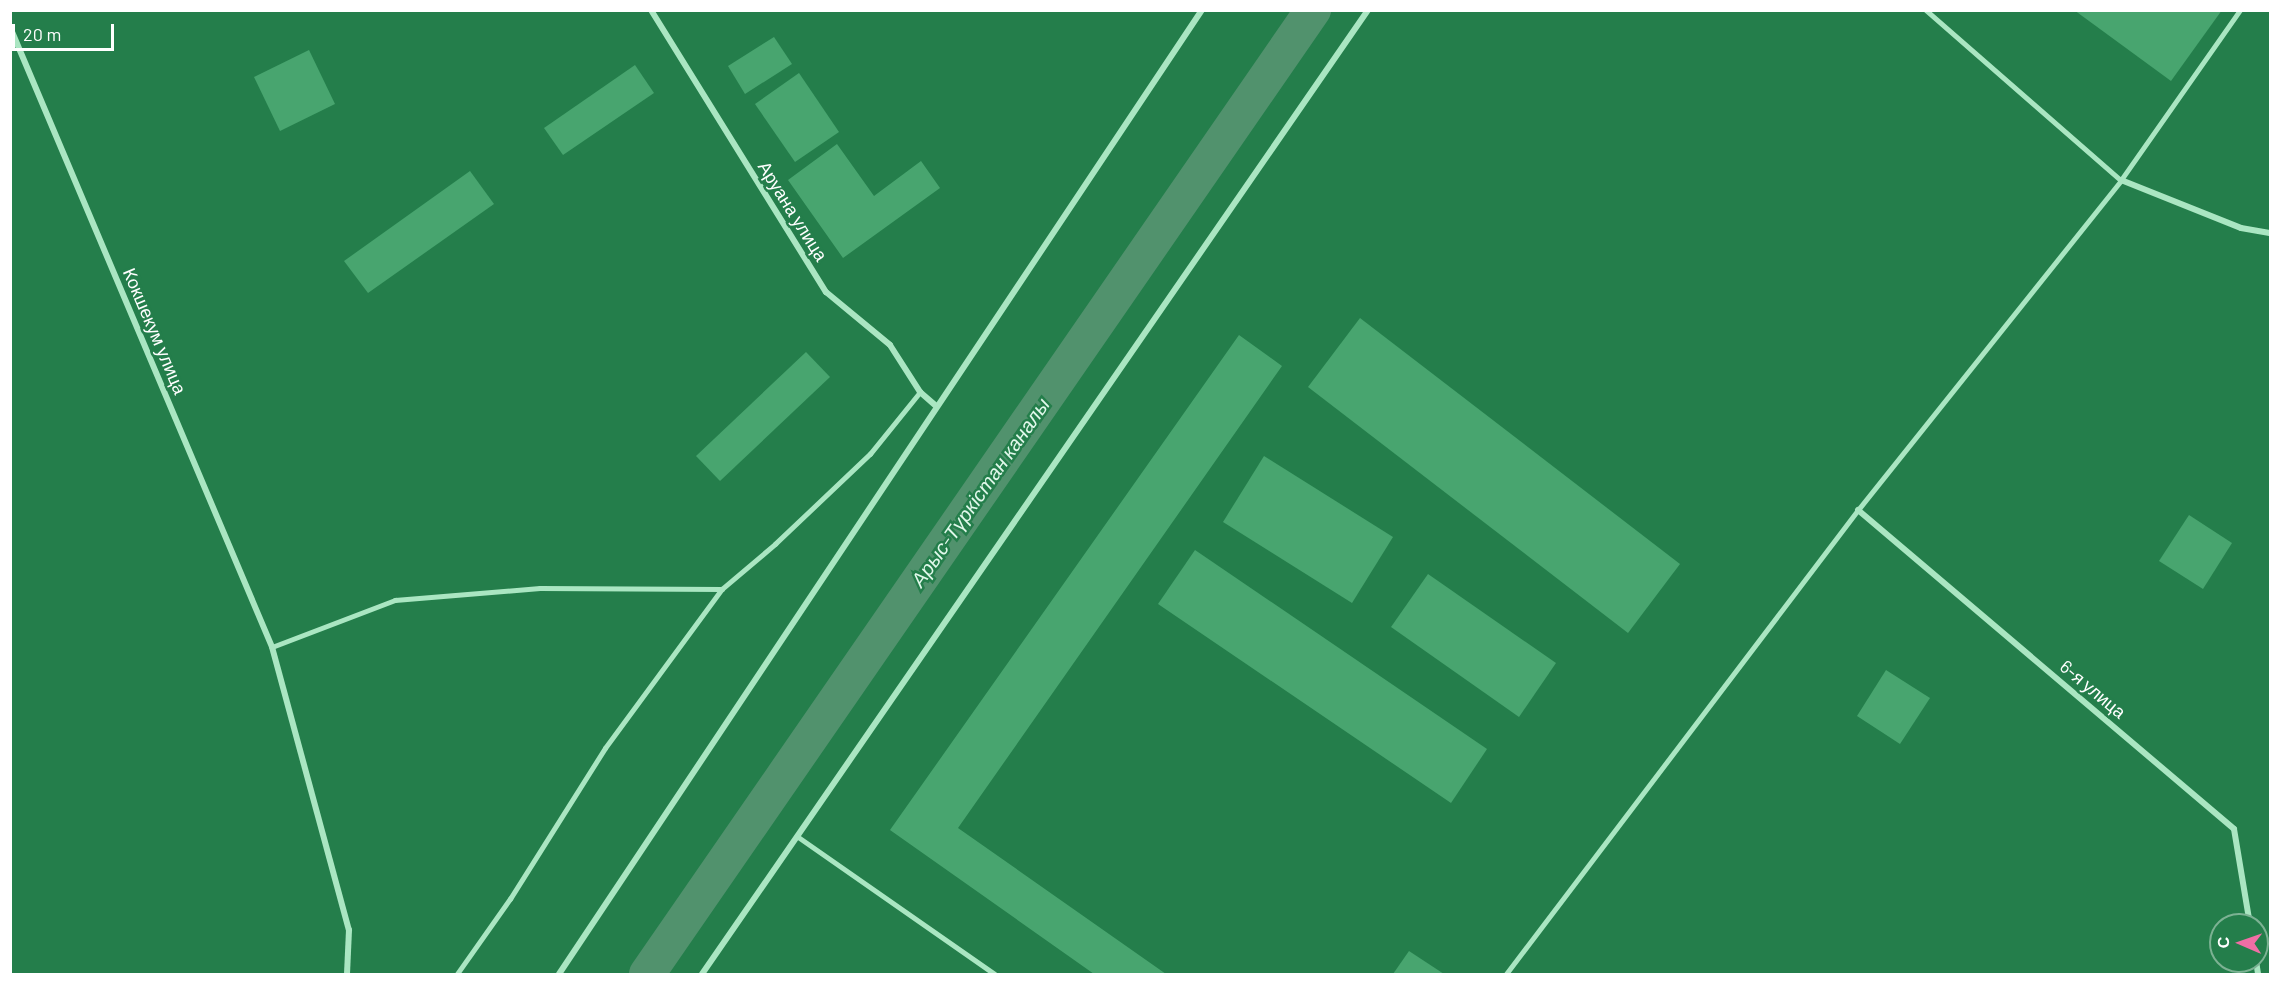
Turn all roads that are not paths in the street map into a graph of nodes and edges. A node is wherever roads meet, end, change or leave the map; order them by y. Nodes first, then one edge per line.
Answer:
1 (651, 10) edge
2 (1202, 10) edge
3 (1368, 10) edge
4 (1926, 10) edge
5 (2240, 10) edge
6 (10, 27) edge
7 (2121, 180) junction
8 (2271, 233) edge
9 (920, 392) junction
10 (935, 405) junction
11 (1858, 510) junction
12 (722, 589) junction
13 (272, 647) junction
14 (797, 836) junction
15 (2248, 913) edge
16 (347, 975) edge
17 (457, 975) edge
18 (559, 975) edge
19 (702, 975) edge
20 (994, 975) edge
21 (1506, 975) edge

1 - 9 street, Аруана улица
2 - 10 street
3 - 14 street
4 - 7 lane
5 - 7 lane
6 - 13 street, Кокшекум улица
7 - 8 street
7 - 11 lane
9 - 10 street, Аруана улица
9 - 12 lane
10 - 18 street
11 - 15 street, 6-я улица
11 - 21 lane
12 - 13 lane
12 - 17 lane
13 - 16 street, Кокшекум улица
14 - 19 street
14 - 20 lane

